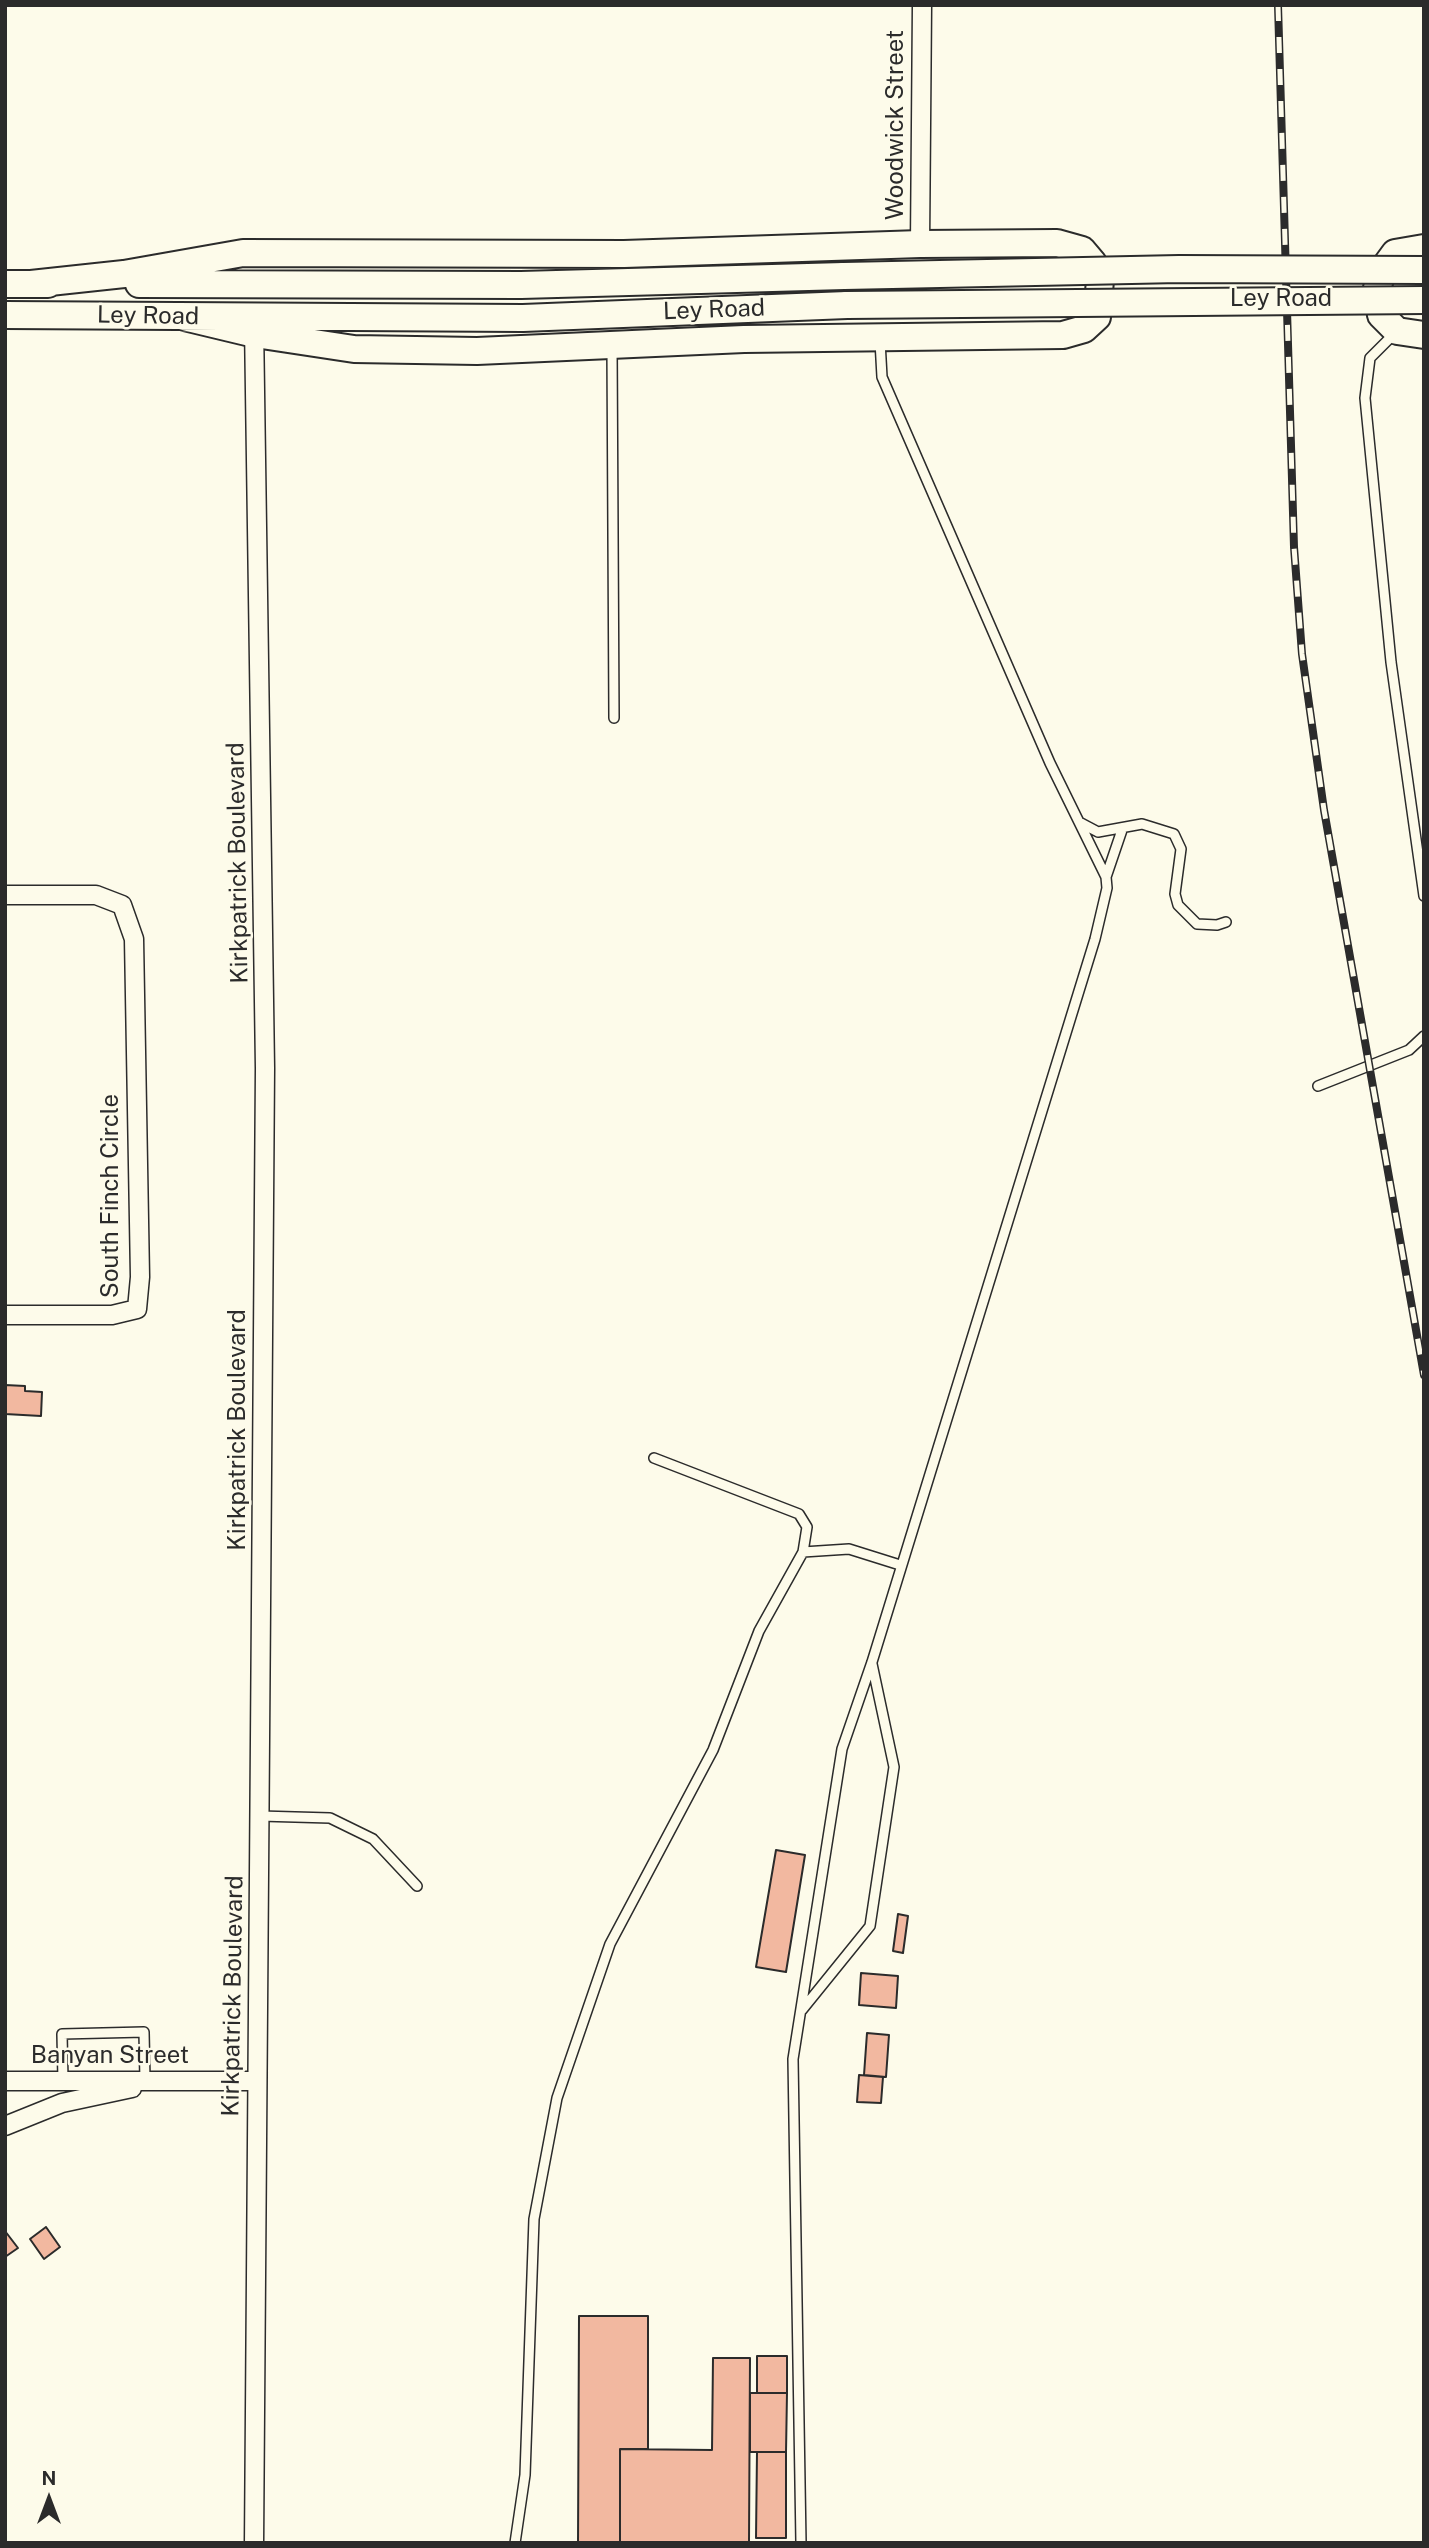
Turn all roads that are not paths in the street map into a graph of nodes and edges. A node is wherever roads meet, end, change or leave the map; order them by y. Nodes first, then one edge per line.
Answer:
1 (922, 5) edge
2 (920, 244) junction
3 (1424, 248) edge
4 (1424, 270) edge
5 (18, 284) edge
6 (275, 284) junction
7 (1424, 300) edge
8 (5, 314) edge
9 (254, 325) junction
10 (1397, 331) junction
11 (1424, 335) edge
12 (880, 339) junction
13 (612, 345) junction
14 (614, 718) dead end
15 (1077, 820) junction
16 (1122, 830) junction
17 (1106, 877) junction
18 (5, 895) edge
19 (1424, 896) edge
20 (1226, 922) dead end
21 (1424, 1036) edge
22 (1318, 1086) dead end
23 (5, 1315) edge
24 (654, 1458) dead end
25 (803, 1552) junction
26 (900, 1565) junction
27 (872, 1662) junction
28 (260, 1816) junction
29 (417, 1886) dead end
30 (800, 2012) junction
31 (63, 2080) junction
32 (145, 2080) junction
33 (166, 2080) junction
34 (5, 2081) edge
35 (256, 2081) junction
36 (5, 2126) edge
37 (254, 2543) edge
38 (515, 2543) edge
39 (801, 2543) edge

1 - 2 street, Woodwick Street
2 - 5 main road
2 - 12 main road
3 - 10 main road
4 - 6 main road, Ley Road, bridge
5 - 6 main road, Ley Road
6 - 9 main road
7 - 9 main road, Ley Road, bridge
8 - 9 main road, Ley Road
9 - 13 main road
9 - 28 street, Kirkpatrick Boulevard
10 - 11 main road
10 - 19 lane
12 - 13 main road
12 - 15 lane
13 - 14 lane
15 - 16 lane
15 - 17 lane
16 - 17 lane
16 - 20 lane
17 - 26 lane
18 - 23 street, South Finch Circle
21 - 22 lane
24 - 25 lane
25 - 26 lane
25 - 38 lane
26 - 27 lane
27 - 30 lane
27 - 30 lane
28 - 29 lane
28 - 35 street, Kirkpatrick Boulevard
30 - 39 lane
31 - 32 street, Banyan Street
31 - 32 lane
31 - 34 street, Banyan Street
32 - 33 street, Banyan Street
33 - 35 street, Banyan Street
33 - 36 street
35 - 37 street, Kirkpatrick Boulevard

